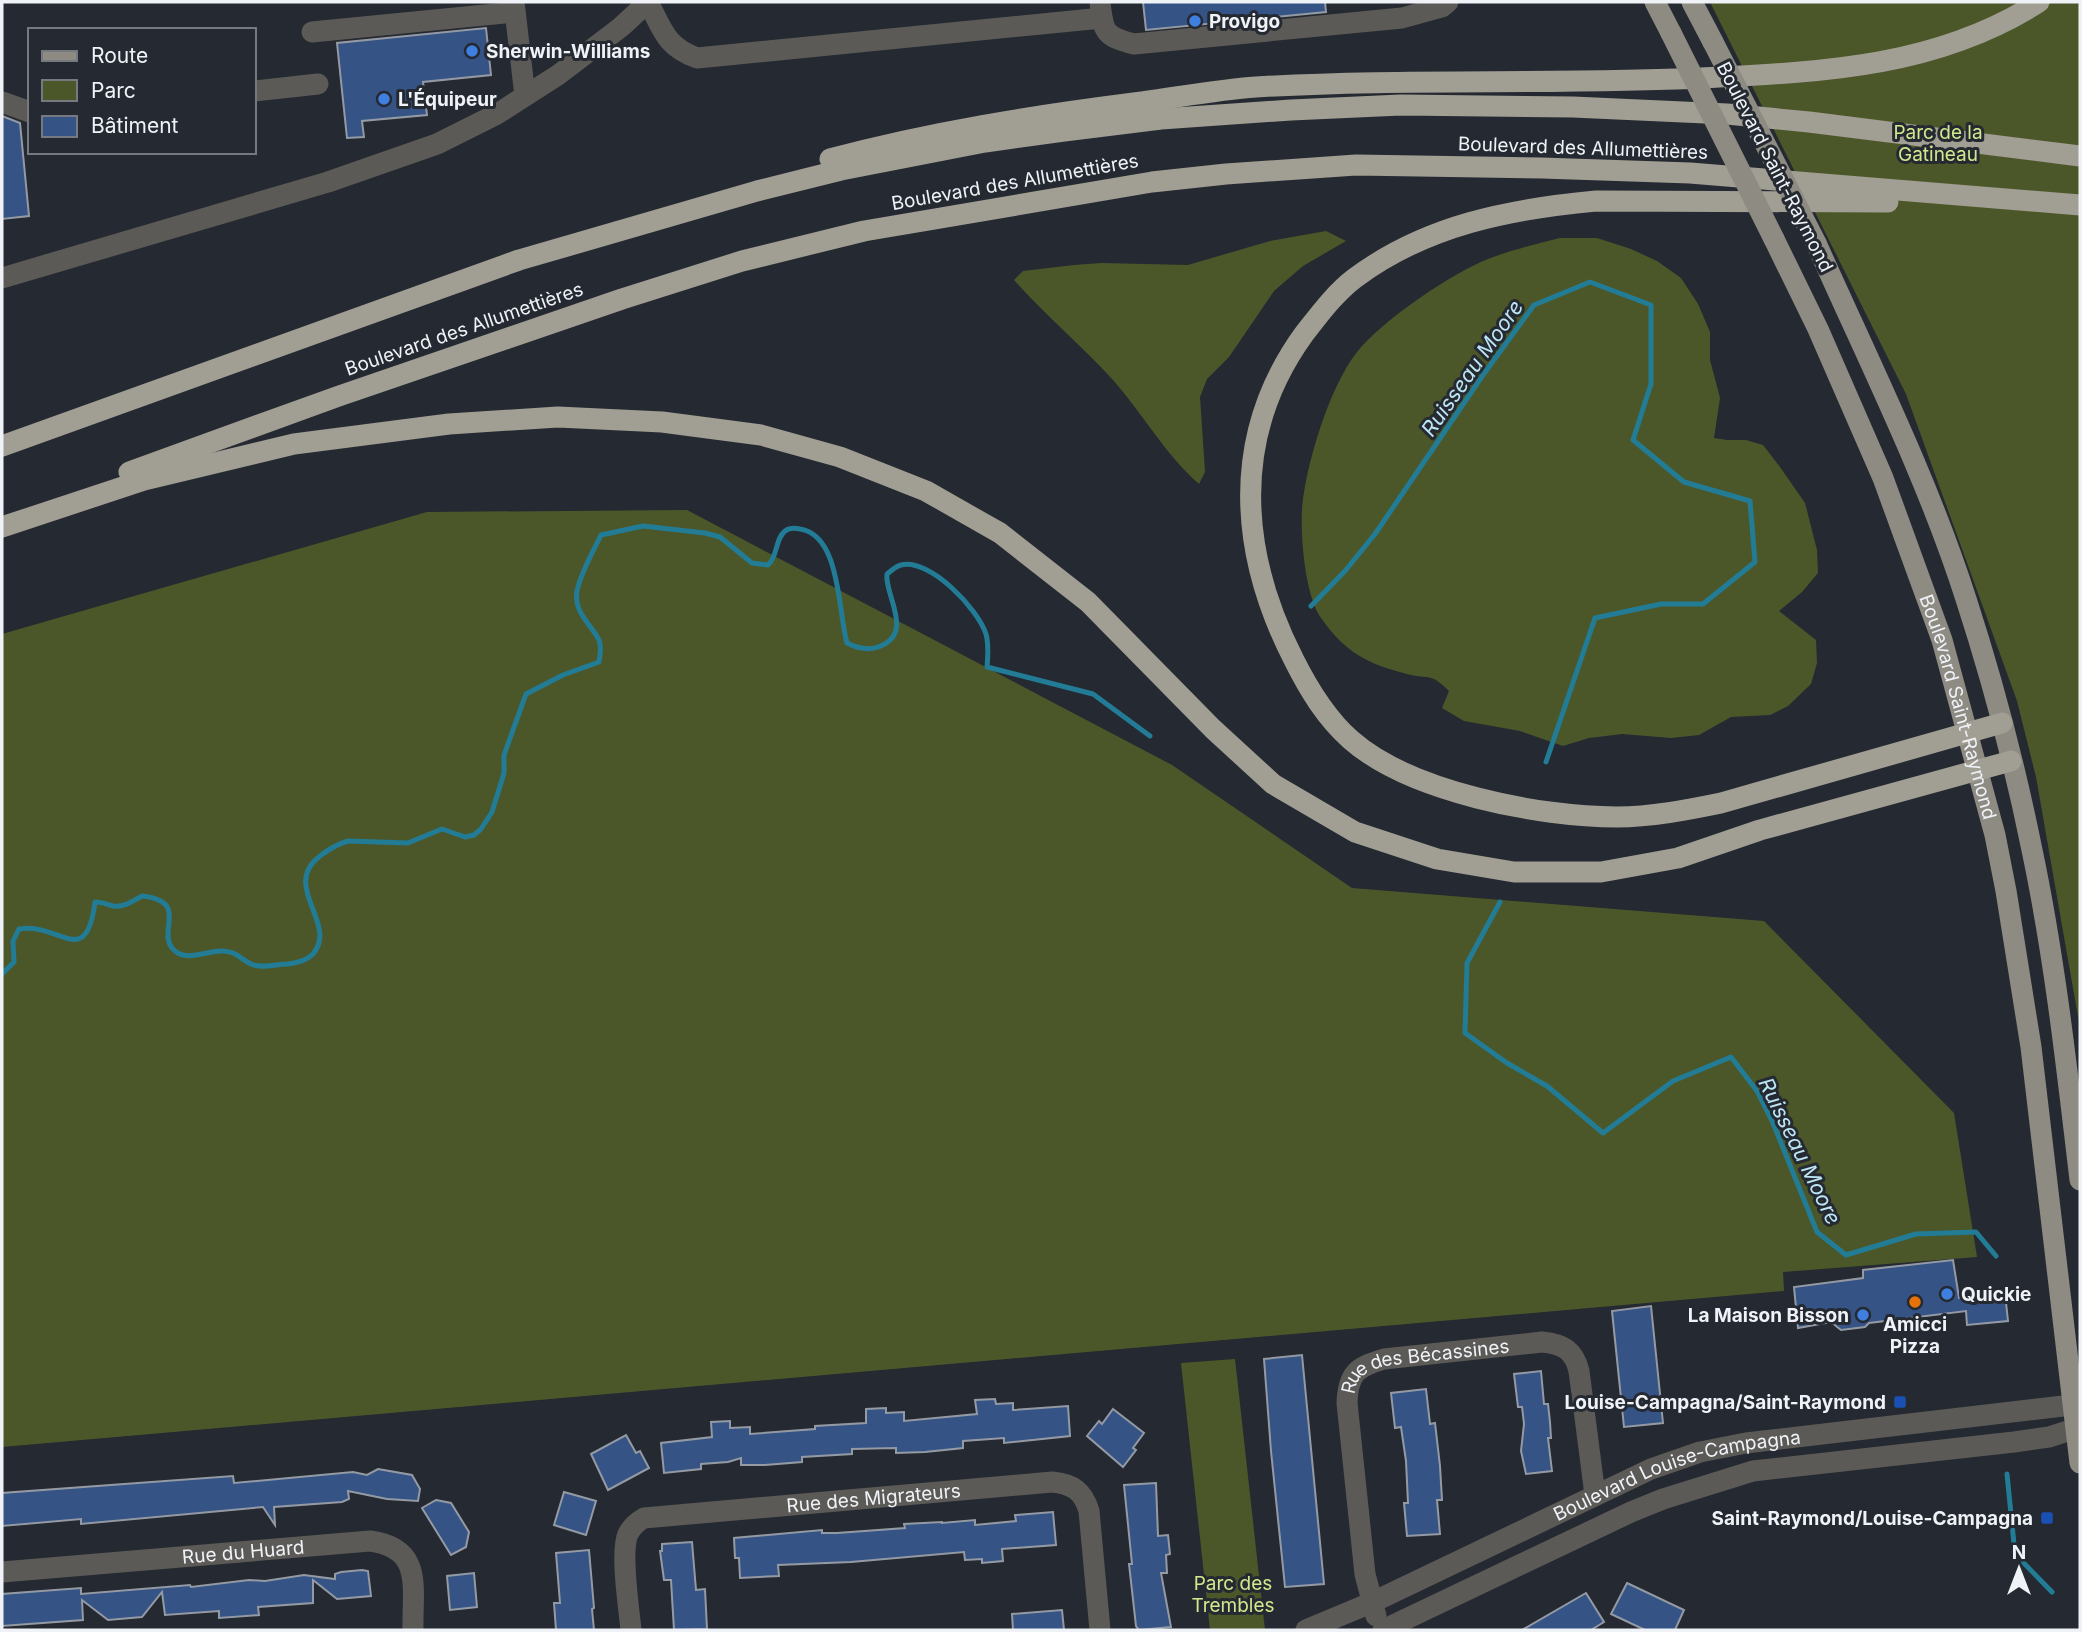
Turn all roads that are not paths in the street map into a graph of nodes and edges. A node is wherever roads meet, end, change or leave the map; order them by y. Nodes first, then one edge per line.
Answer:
1 (648, 2) edge
2 (1448, 2) edge
3 (1655, 2) edge
4 (1692, 2) edge
5 (2039, 2) edge
6 (515, 7) edge
7 (1101, 10) edge
8 (312, 32) dead end
9 (317, 84) dead end
10 (256, 91) edge
11 (525, 96) junction
12 (2, 102) edge
13 (28, 111) edge
14 (2080, 156) edge
15 (2044, 203) junction
16 (2080, 205) edge
17 (519, 260) junction
18 (2, 278) edge
19 (2, 446) edge
20 (2, 518) edge
21 (2, 527) edge
22 (2002, 723) junction
23 (1968, 734) junction
24 (2011, 761) junction
25 (1977, 769) junction
26 (2080, 1180) edge
27 (2076, 1406) edge
28 (2079, 1427) edge
29 (2080, 1464) edge
30 (1595, 1495) junction
31 (2, 1572) edge
32 (1373, 1602) junction
33 (412, 1630) edge
34 (631, 1630) edge
35 (1100, 1630) edge
36 (1306, 1630) edge
37 (1381, 1630) edge

1 - 7 street
1 - 11 street
2 - 7 street
3 - 23 main road, Boulevard Saint-Raymond, bridge
4 - 22 main road, Boulevard Saint-Raymond, bridge
5 - 17 highway
6 - 8 street
6 - 11 street
9 - 10 street
11 - 18 street
12 - 13 street
14 - 17 highway, Boulevard des Allumettières
15 - 16 highway, Boulevard des Allumettières
15 - 20 highway, Boulevard des Allumettières
15 - 23 highway
17 - 19 highway, Boulevard des Allumettières
21 - 25 highway
22 - 23 highway
22 - 24 main road, Boulevard Saint-Raymond
23 - 25 main road, Boulevard Saint-Raymond
24 - 25 highway
24 - 26 main road, Boulevard Saint-Raymond
25 - 27 main road, Boulevard Saint-Raymond
27 - 28 main road, Boulevard Saint-Raymond
27 - 30 street, Boulevard Louise-Campagna
28 - 29 main road, Boulevard Saint-Raymond
28 - 37 street, Boulevard Louise-Campagna
30 - 32 street, Boulevard Louise-Campagna
30 - 32 street, Rue des Bécassines
31 - 33 street, Rue du Huard
32 - 36 street, Boulevard Louise-Campagna
32 - 37 street
34 - 35 street, Rue des Migrateurs

